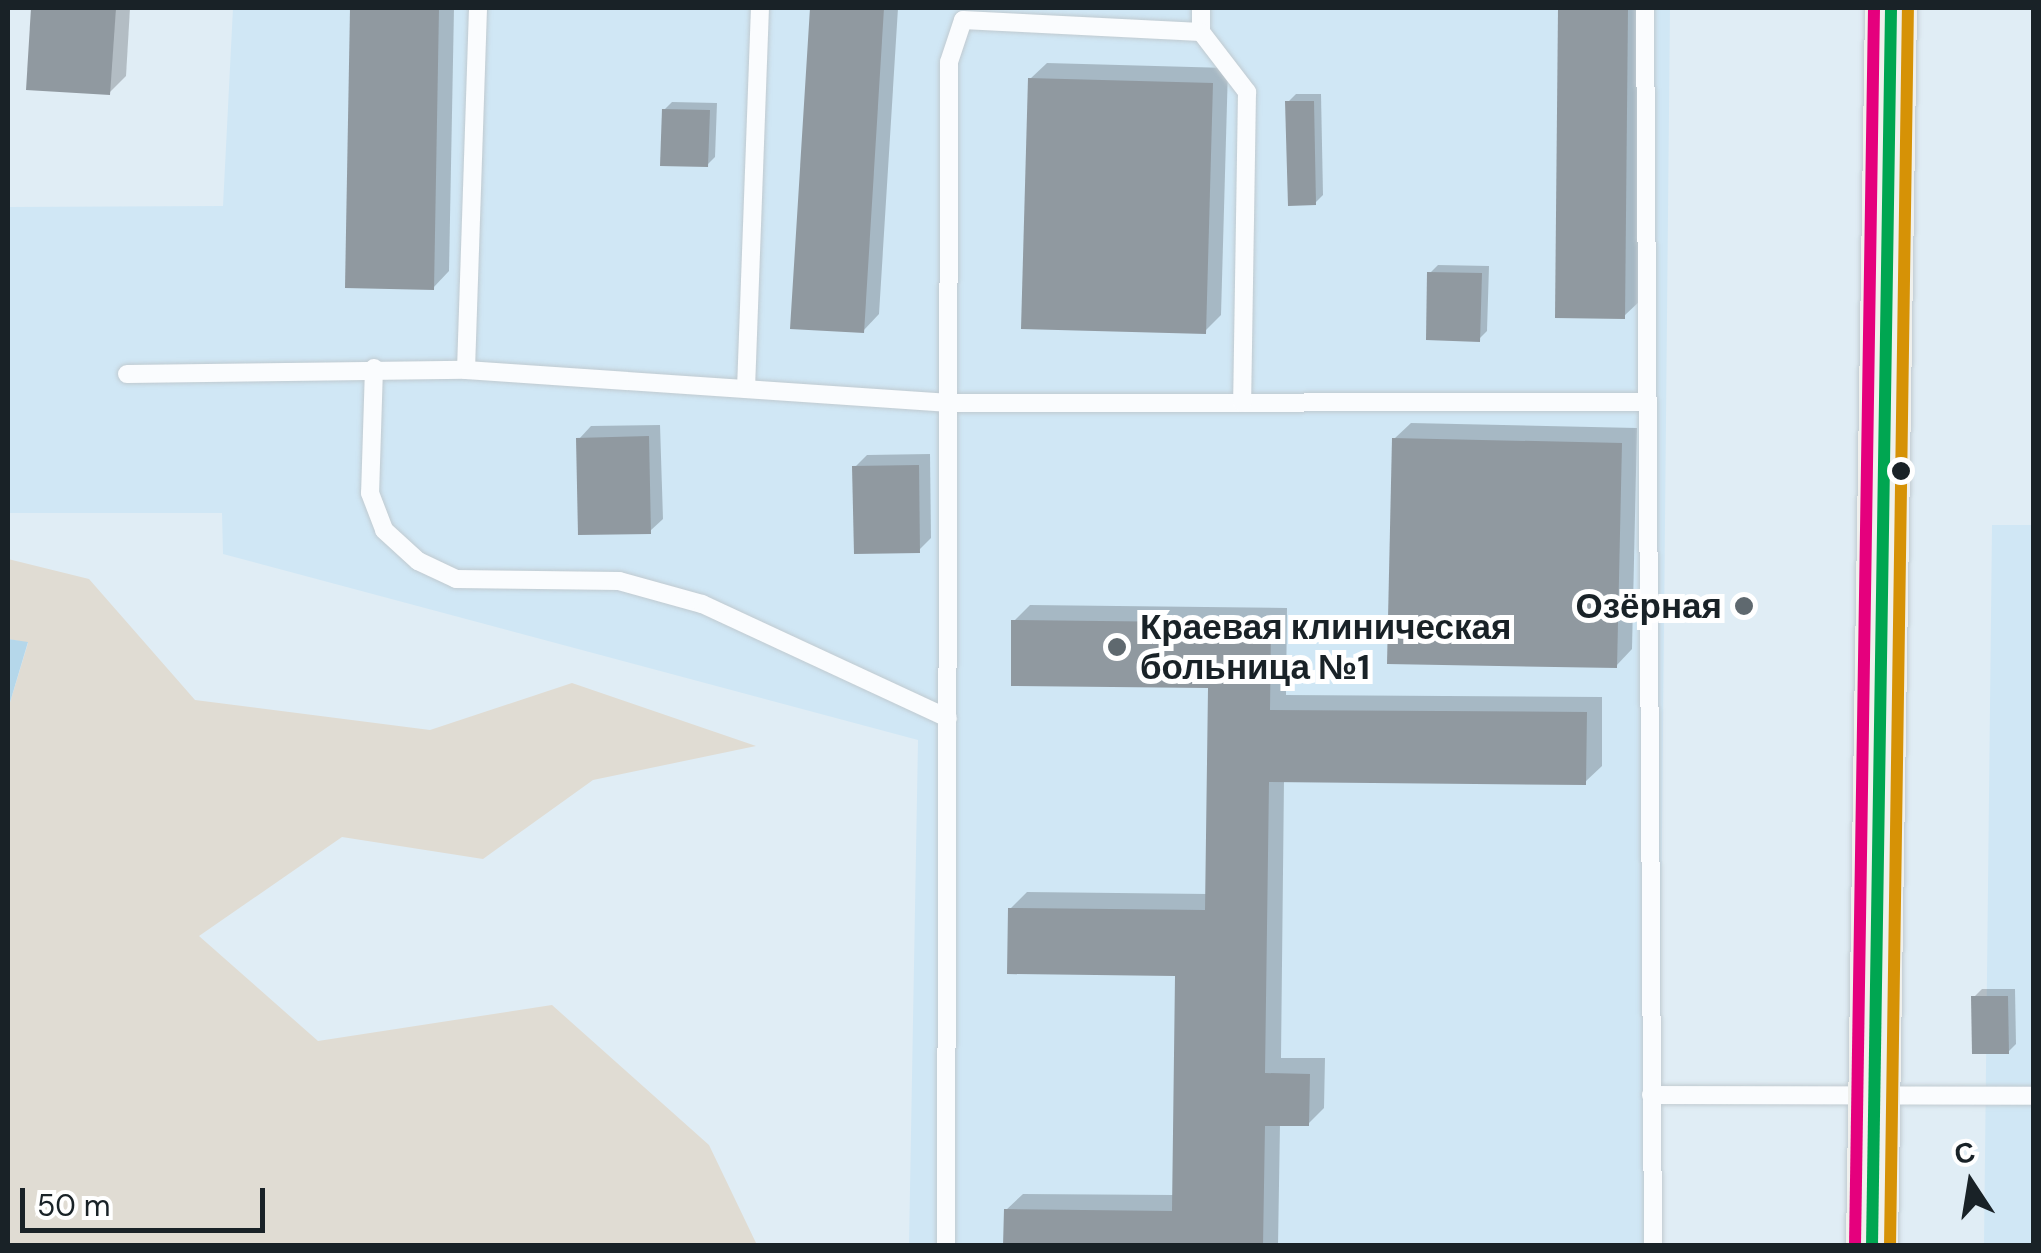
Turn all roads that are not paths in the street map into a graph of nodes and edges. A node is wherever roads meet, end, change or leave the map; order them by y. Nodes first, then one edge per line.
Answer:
1 (478, 8) edge
2 (760, 8) edge
3 (1201, 8) edge
4 (1644, 8) edge
5 (1892, 8) edge
6 (964, 14) edge
7 (1200, 32) junction
8 (374, 368) junction
9 (466, 370) junction
10 (127, 374) dead end
11 (746, 389) junction
12 (950, 402) junction
13 (1647, 402) junction
14 (1242, 403) junction
15 (948, 718) junction
16 (1651, 1095) junction
17 (1874, 1095) junction
18 (2034, 1096) edge
19 (946, 1246) edge
20 (1653, 1246) edge
21 (1872, 1246) edge

1 - 9 lane
2 - 11 lane
3 - 7 lane
4 - 13 lane
5 - 17 main road
6 - 7 lane
6 - 12 lane
7 - 14 lane
8 - 9 lane
8 - 10 lane
8 - 15 lane
9 - 11 lane
11 - 12 lane
12 - 14 lane
12 - 15 lane
13 - 14 lane
13 - 16 lane
15 - 19 lane
16 - 17 lane
16 - 20 lane
17 - 18 lane
17 - 21 main road

